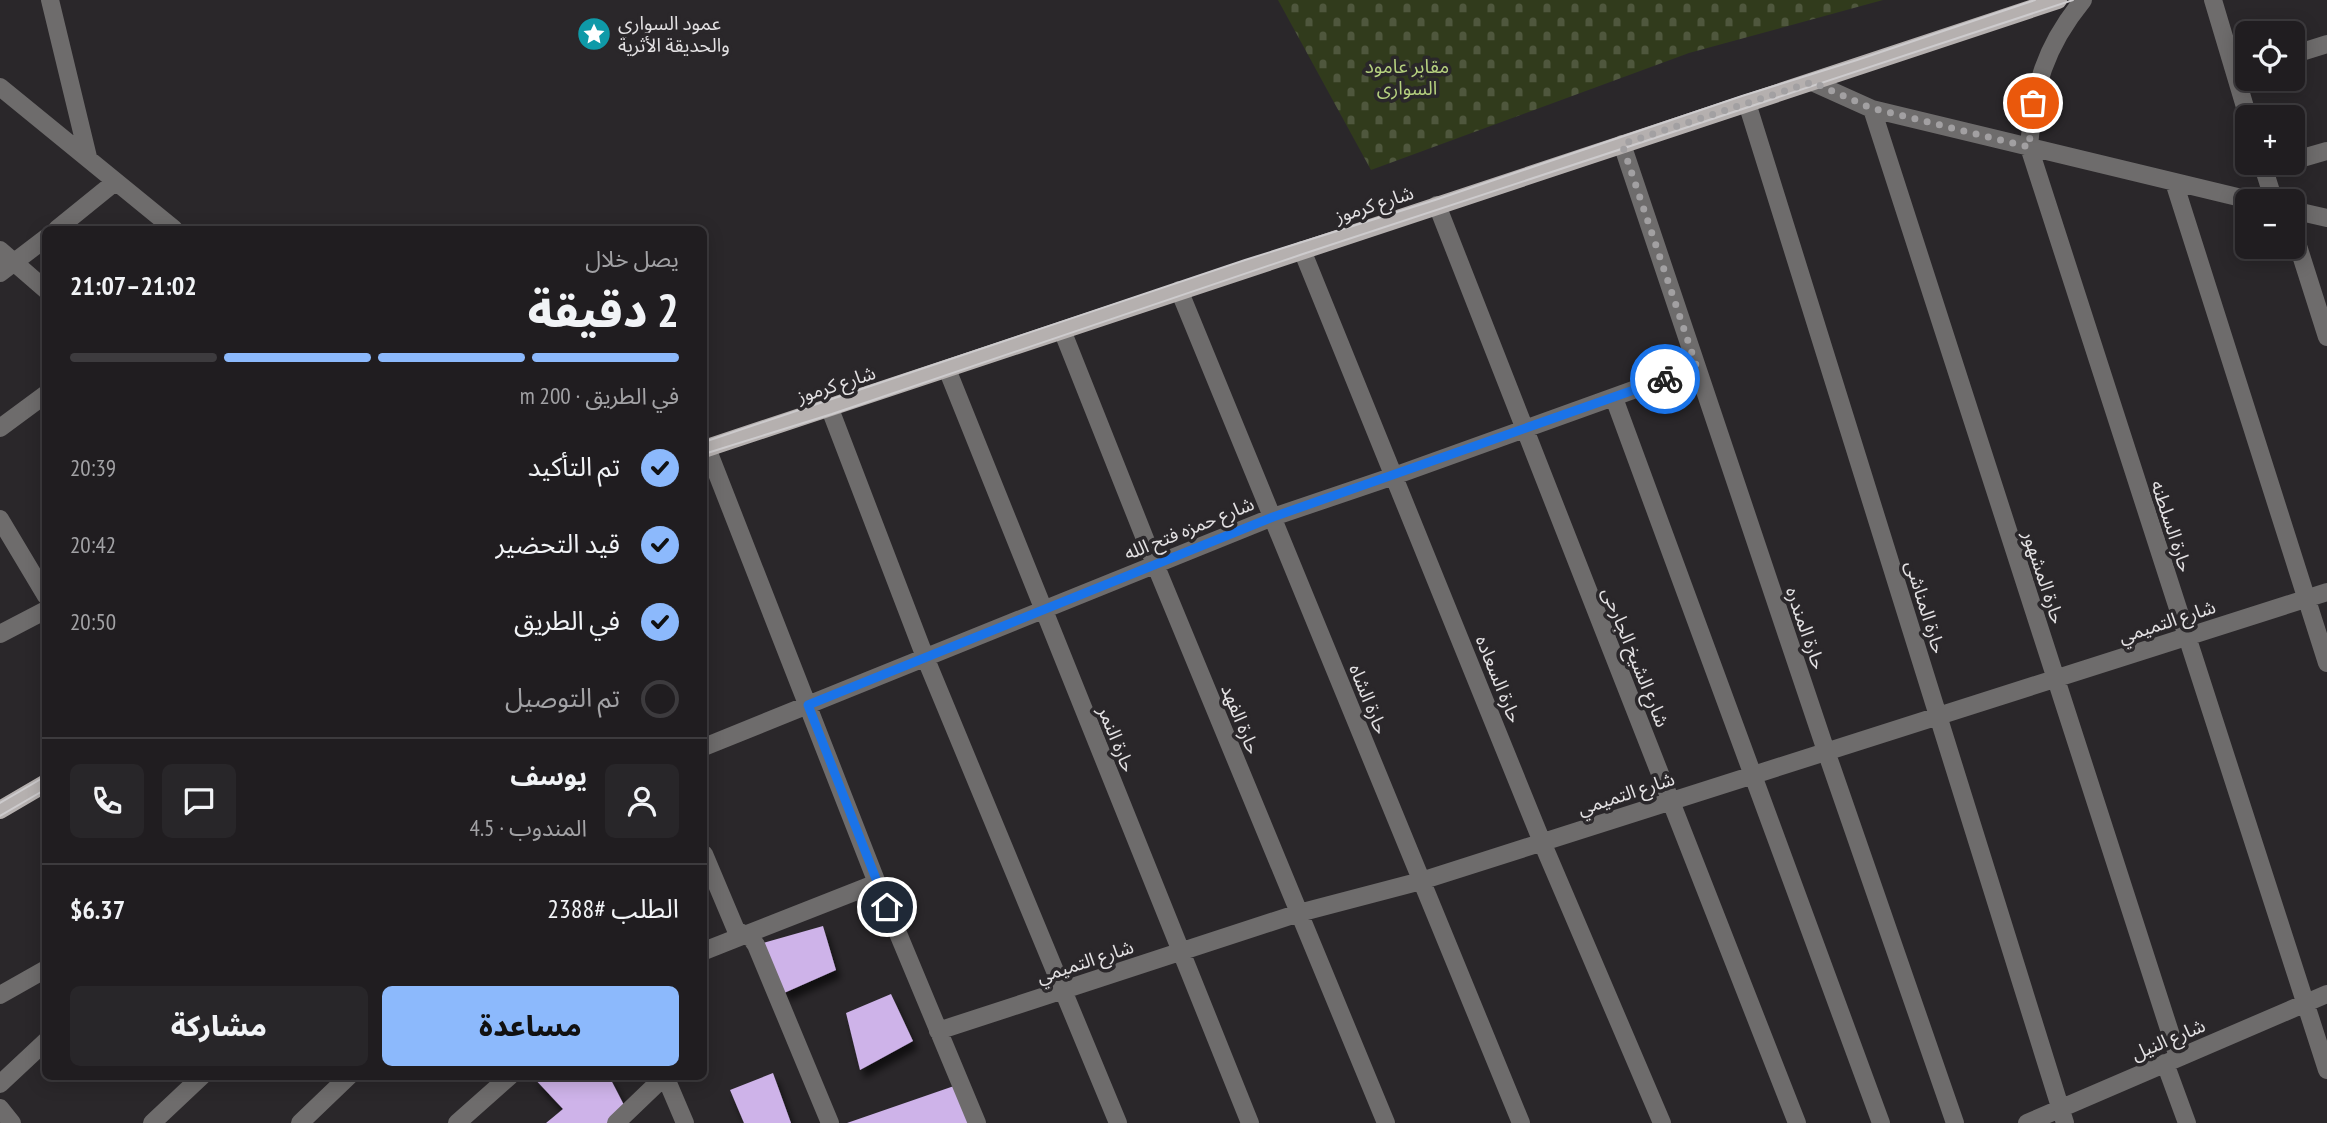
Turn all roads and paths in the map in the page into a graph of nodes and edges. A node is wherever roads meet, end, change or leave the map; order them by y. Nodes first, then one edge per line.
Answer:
1 (50, 0) edge
2 (2058, 0) edge
3 (2083, 0) edge
4 (2213, 0) edge
5 (2327, 44) edge
6 (2305, 51) edge
7 (2235, 55) edge
8 (1812, 82) junction
9 (0, 87) edge
10 (1747, 103) junction
11 (1871, 108) junction
12 (1622, 144) junction
13 (2029, 147) junction
14 (2327, 151) edge
15 (2305, 157) edge
16 (88, 158) junction
17 (115, 182) junction
18 (2174, 182) junction
19 (2235, 196) edge
20 (1437, 205) junction
21 (2305, 213) edge
22 (2327, 218) edge
23 (61, 226) edge
24 (170, 226) edge
25 (42, 241) edge
26 (0, 250) edge
27 (1302, 250) junction
28 (2302, 259) edge
29 (7, 269) edge
30 (42, 288) edge
31 (1179, 290) junction
32 (1062, 330) junction
33 (2327, 337) edge
34 (1697, 368) junction
35 (947, 369) junction
36 (42, 397) edge
37 (1614, 398) junction
38 (830, 409) junction
39 (0, 428) edge
40 (1524, 430) junction
41 (707, 448) edge
42 (707, 454) edge
43 (1394, 476) junction
44 (1273, 517) junction
45 (0, 519) edge
46 (1155, 565) junction
47 (42, 589) edge
48 (2327, 592) edge
49 (2306, 599) junction
50 (1043, 611) junction
51 (42, 612) edge
52 (0, 634) edge
53 (2186, 637) junction
54 (925, 657) junction
55 (2327, 663) edge
56 (2055, 679) junction
57 (808, 705) junction
58 (1938, 716) junction
59 (707, 746) edge
60 (1826, 751) junction
61 (1752, 774) junction
62 (42, 785) edge
63 (1670, 801) junction
64 (0, 810) edge
65 (1542, 842) junction
66 (707, 861) edge
67 (1420, 881) junction
68 (877, 883) junction
69 (1299, 913) junction
70 (743, 935) junction
71 (707, 950) edge
72 (1181, 952) junction
73 (42, 971) edge
74 (1063, 990) junction
75 (2327, 994) edge
76 (0, 995) edge
77 (2305, 1003) junction
78 (938, 1031) junction
79 (42, 1045) edge
80 (2172, 1060) junction
81 (2327, 1070) edge
82 (198, 1080) edge
83 (345, 1080) edge
84 (505, 1080) edge
85 (661, 1080) edge
86 (667, 1080) edge
87 (0, 1084) edge
88 (0, 1108) edge
89 (2063, 1116) edge
90 (12, 1123) edge
91 (152, 1123) edge
92 (300, 1123) edge
93 (457, 1123) edge
94 (616, 1123) edge
95 (685, 1123) edge
96 (830, 1123) edge
97 (977, 1123) edge
98 (1118, 1123) edge
99 (1251, 1123) edge
100 (1386, 1123) edge
101 (1521, 1123) edge
102 (1661, 1123) edge
103 (1797, 1123) edge
104 (1881, 1123) edge
105 (1955, 1123) edge
106 (2027, 1123) edge
107 (2187, 1123) edge

1 - 16 street
2 - 8 main road, شارع كرموز
3 - 13 street, حارة السلطنه
4 - 7 street
5 - 6 street
8 - 10 main road, شارع كرموز
8 - 11 street
9 - 16 street
10 - 12 main road, شارع كرموز
10 - 58 street, حارة المناشى
11 - 13 street
11 - 56 street, حارة المشهور
12 - 20 main road, شارع كرموز
12 - 34 street, حارة المندره
13 - 18 street
13 - 53 street, حارة السلطنه
14 - 15 street
16 - 17 street
17 - 23 street
17 - 24 street
18 - 19 street
18 - 49 street
20 - 27 main road, شارع كرموز
20 - 40 street, شارع الشيخ الجارحى
21 - 22 street
25 - 29 street
26 - 29 street
27 - 31 main road, شارع كرموز
27 - 43 street, حارة السعاده
28 - 33 street
29 - 30 street
31 - 32 main road, شارع كرموز
31 - 44 street, حارة الشاه
32 - 35 main road, شارع كرموز
32 - 46 street, حارة الفهد
34 - 37 street, شارع حمزه فتح الله
34 - 60 street, حارة المندره
35 - 38 main road, شارع كرموز
35 - 50 street, حارة النمر
36 - 39 street
37 - 40 street, شارع حمزه فتح الله
37 - 61 street
38 - 41 main road, شارع كرموز
38 - 54 street
40 - 43 street, شارع حمزه فتح الله
40 - 63 street, شارع الشيخ الجارحى
42 - 57 street
43 - 44 street, شارع حمزه فتح الله
43 - 65 street, حارة السعاده
44 - 46 street, شارع حمزه فتح الله
44 - 67 street, حارة الشاه
45 - 47 street
46 - 50 street, شارع حمزه فتح الله
46 - 69 street, حارة الفهد
48 - 49 street, شارع التميمي
49 - 53 street, شارع التميمي
49 - 55 street
50 - 54 street, شارع حمزه فتح الله
50 - 72 street, حارة النمر
51 - 52 street
53 - 56 street, شارع التميمي
53 - 77 street, حارة السلطنه
54 - 57 street, شارع حمزه فتح الله
54 - 74 street
56 - 58 street, شارع التميمي
56 - 80 street, حارة المشهور
57 - 59 street, شارع حمزه فتح الله
57 - 68 street
58 - 60 street, شارع التميمي
58 - 89 street, حارة المناشى
60 - 61 street, شارع التميمي
60 - 105 street, حارة المندره
61 - 63 street, شارع التميمي
61 - 104 street
62 - 64 main road
63 - 65 street, شارع التميمي
63 - 103 street, شارع الشيخ الجارحى
65 - 67 street, شارع التميمي
65 - 102 street, حارة السعاده
66 - 70 street
67 - 69 street, شارع التميمي
67 - 101 street, حارة الشاه
68 - 70 street
68 - 78 street
69 - 72 street, شارع التميمي
69 - 100 street, حارة الفهد
70 - 71 street
70 - 96 street
72 - 74 street, شارع التميمي
72 - 99 street, حارة النمر
73 - 76 street
74 - 78 street, شارع التميمي
74 - 98 street
75 - 77 street, شارع النيل
77 - 80 street, شارع النيل
77 - 81 street, حارة السلطنه
78 - 97 street
79 - 87 street
80 - 89 street, شارع النيل
80 - 107 street, حارة المشهور
82 - 91 street
83 - 92 street
84 - 93 street
85 - 94 street
86 - 95 street
88 - 90 street
89 - 106 street, شارع النيل

